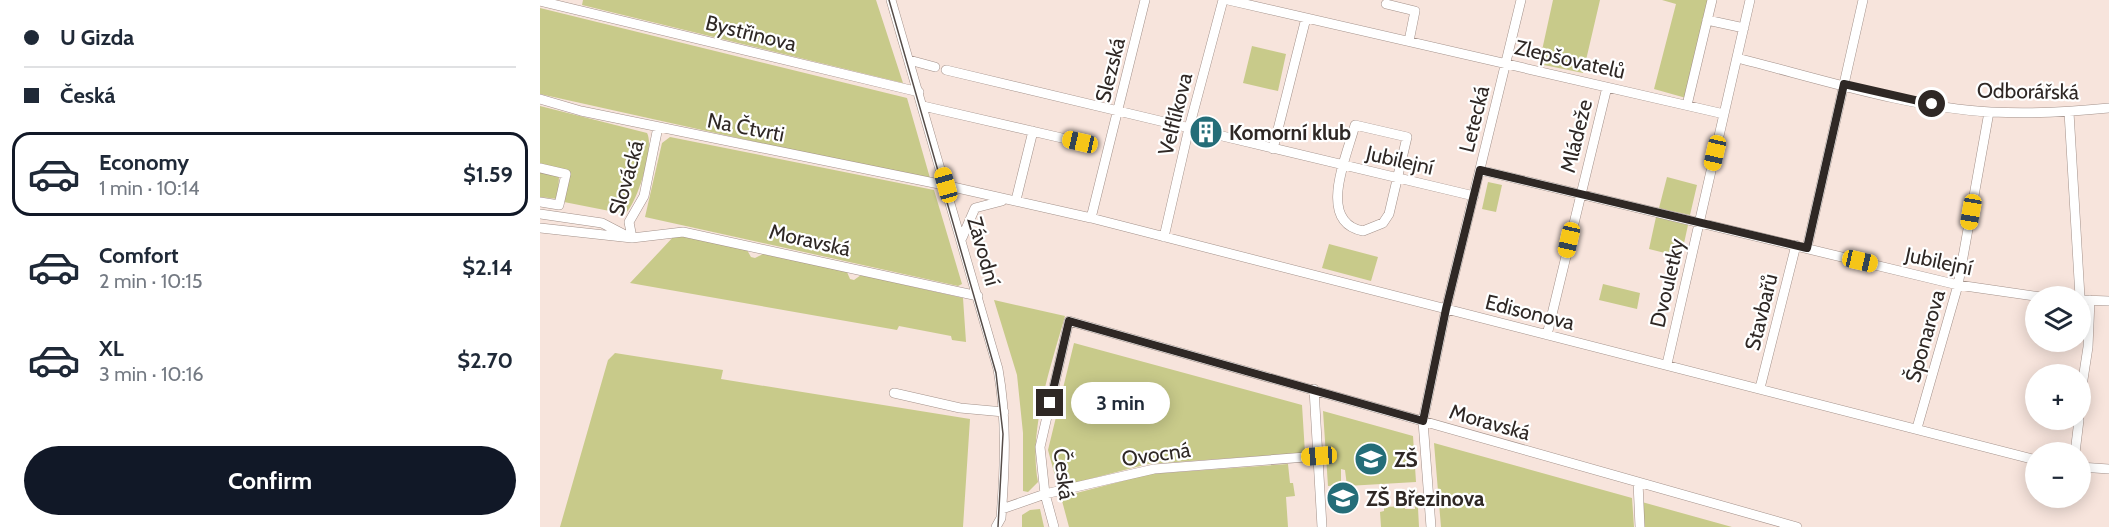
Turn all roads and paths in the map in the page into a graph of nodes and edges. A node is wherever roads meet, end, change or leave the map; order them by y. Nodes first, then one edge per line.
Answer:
1 (891, 0) edge
2 (1145, 0) edge
3 (1223, 0) edge
4 (1228, 0) edge
5 (1521, 0) edge
6 (1712, 0) edge
7 (1750, 0) edge
8 (1863, 0) edge
9 (540, 1) edge
10 (1386, 4) dead end
11 (576, 5) edge
12 (1306, 18) junction
13 (1707, 20) junction
14 (1743, 28) junction
15 (1409, 41) junction
16 (1737, 58) junction
17 (909, 60) junction
18 (1507, 63) junction
19 (935, 67) dead end
20 (946, 70) dead end
21 (1844, 84) junction
22 (1607, 87) junction
23 (919, 92) junction
24 (540, 99) edge
25 (1687, 105) junction
26 (923, 106) junction
27 (2109, 108) edge
28 (1118, 112) junction
29 (1989, 112) junction
30 (2069, 112) junction
31 (1724, 114) junction
32 (658, 127) junction
33 (1193, 129) junction
34 (1033, 131) junction
35 (1214, 134) dead end
36 (1080, 142) dead end
37 (1274, 149) junction
38 (1344, 165) junction
39 (540, 168) edge
40 (1480, 170) junction
41 (1398, 178) junction
42 (946, 185) junction
43 (1580, 193) junction
44 (1474, 196) junction
45 (1016, 200) junction
46 (540, 202) edge
47 (540, 214) edge
48 (1091, 218) junction
49 (1700, 222) junction
50 (540, 228) edge
51 (1164, 237) junction
52 (632, 238) junction
53 (962, 240) junction
54 (1796, 245) junction
55 (1807, 248) junction
56 (1958, 285) junction
57 (2083, 286) edge
58 (2025, 295) edge
59 (978, 296) junction
60 (2091, 300) edge
61 (2109, 301) edge
62 (1446, 309) junction
63 (1069, 321) joint
64 (1547, 335) junction
65 (1667, 364) junction
66 (1761, 388) junction
67 (1314, 389) junction
68 (894, 393) dead end
69 (1004, 412) junction
70 (1423, 421) junction
71 (1917, 428) junction
72 (1319, 456) junction
73 (2025, 457) edge
74 (2091, 468) edge
75 (2109, 469) edge
76 (1638, 482) junction
77 (1046, 494) junction
78 (1003, 518) edge
79 (996, 527) edge
80 (1054, 527) edge
81 (1322, 527) edge
82 (1431, 527) edge
83 (1640, 527) edge
84 (1797, 527) edge

1 - 17 street, Závodní
2 - 28 street, Slezská
3 - 33 street, Velflíkova
4 - 12 street, Zlepšovatelů
5 - 18 street, Letecká
6 - 13 street
7 - 14 street, Dvouletky
8 - 21 street
9 - 11 street, Bystřinova
10 - 15 street
11 - 23 street, Bystřinova
12 - 15 street, Zlepšovatelů
12 - 37 street
13 - 14 street
13 - 25 street
14 - 16 street, Dvouletky
15 - 18 street, Zlepšovatelů
16 - 21 street, Odborářská
16 - 31 street, Dvouletky
17 - 19 street
17 - 23 street, Závodní
18 - 22 street, Zlepšovatelů
18 - 40 street, Letecká
20 - 28 street
21 - 29 street, Odborářská
21 - 55 street
22 - 25 street, Zlepšovatelů
22 - 43 street, Mládeže
23 - 26 street, Závodní
24 - 32 street, Na Čtvrti
25 - 31 street, Zlepšovatelů
26 - 34 street
26 - 42 street, Závodní
27 - 30 street, Odborářská
28 - 33 street
28 - 48 street, Slezská
29 - 30 street, Odborářská
29 - 56 street, Šponarova
30 - 57 street
31 - 49 street, Dvouletky
32 - 42 street, Na Čtvrti
32 - 52 street, Slovácká
33 - 51 street, Velflíkova
34 - 36 street
34 - 45 street
35 - 37 street, Jubilejní
37 - 38 street, Jubilejní
38 - 41 street, Jubilejní
38 - 41 street
38 - 41 street
39 - 46 street
40 - 43 street, Jubilejní
40 - 44 street, Letecká
41 - 44 street, Jubilejní
42 - 45 street, Edisonova
42 - 53 street, Závodní
43 - 49 street, Jubilejní
43 - 64 street, Mládeže
44 - 62 street, Letecká
45 - 48 street, Edisonova
45 - 53 street, Edisonova
47 - 52 street
48 - 51 street, Edisonova
49 - 54 street, Jubilejní
49 - 65 street, Dvouletky
50 - 52 street, Moravská
51 - 62 street, Edisonova
52 - 59 street, Moravská
53 - 59 street, Závodní
54 - 55 street, Jubilejní
54 - 66 street, Stavbařů
55 - 56 street, Jubilejní
56 - 58 street, Jubilejní
56 - 71 street, Šponarova
59 - 69 street, Závodní
60 - 61 street
62 - 64 street, Edisonova
62 - 70 street, Letecká
63 - 67 street, Moravská
63 - 77 street, Česká
64 - 65 street, Edisonova
65 - 66 street, Edisonova
66 - 71 street, Edisonova
67 - 70 street, Moravská
67 - 72 street
68 - 69 street
69 - 78 street, Závodní
70 - 76 street, Moravská
70 - 82 street, Letecká
71 - 73 street, Edisonova
72 - 77 street, Ovocná
72 - 81 street
74 - 75 street
76 - 83 street
76 - 84 street, Moravská
77 - 78 street, Ovocná
77 - 80 street, Česká
78 - 79 street, Závodní

